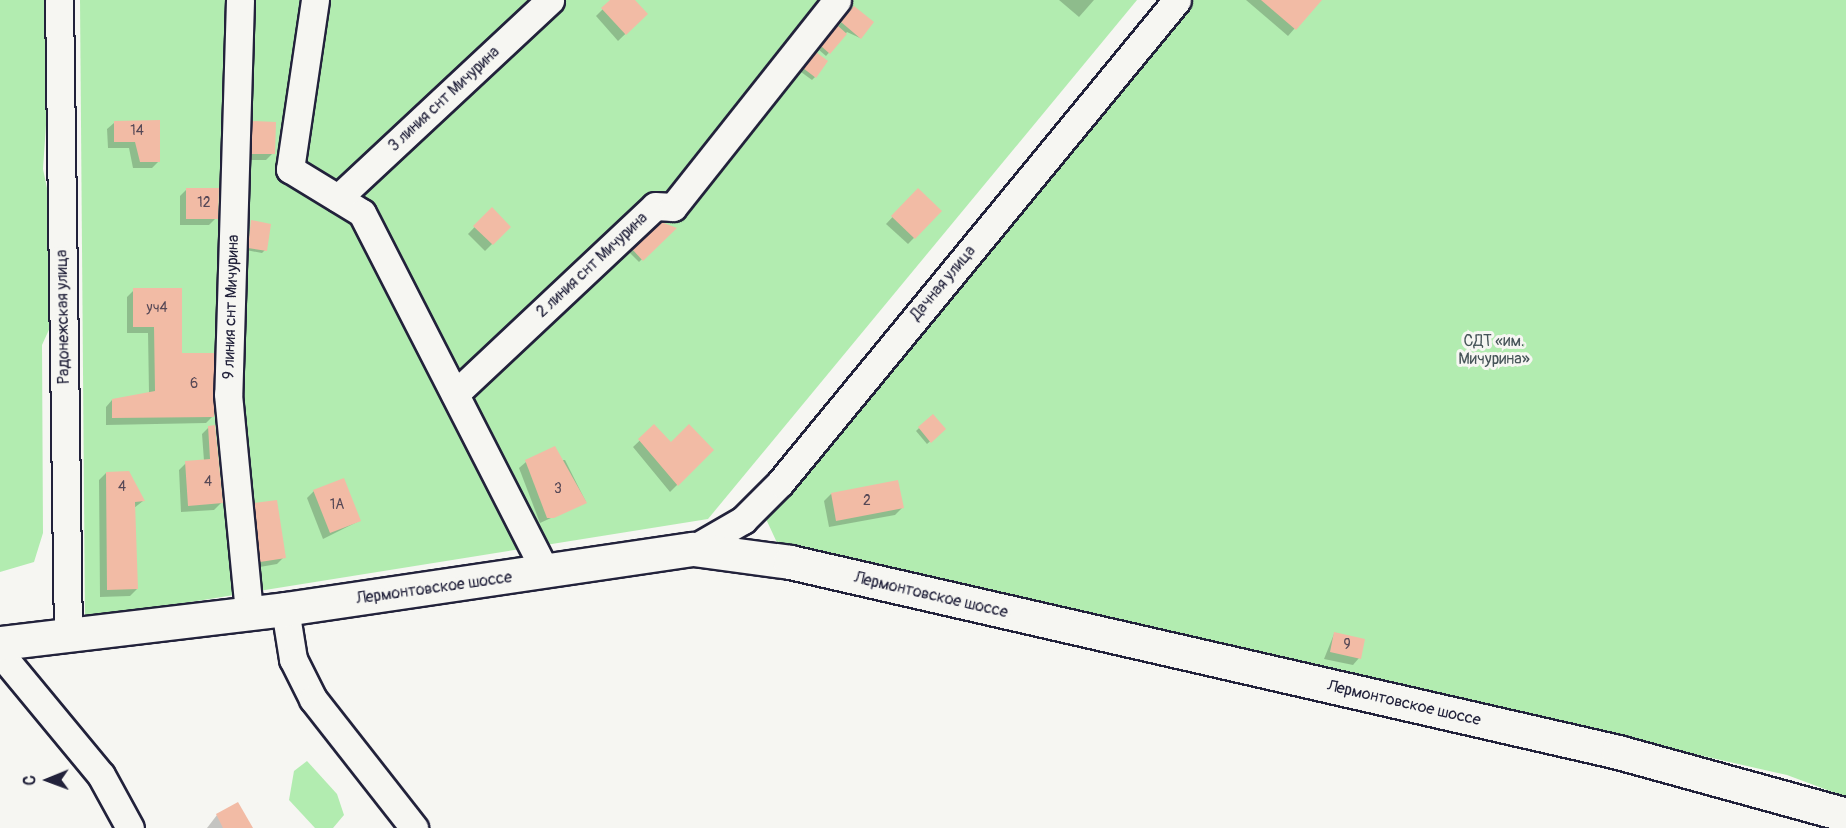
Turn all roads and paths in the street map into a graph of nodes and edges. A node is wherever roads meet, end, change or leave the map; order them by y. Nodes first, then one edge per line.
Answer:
1 (59, 0) edge
2 (240, 0) edge
3 (315, 0) edge
4 (550, 0) edge
5 (837, 0) edge
6 (1178, 0) edge
7 (338, 198) junction
8 (455, 394) junction
9 (693, 549) junction
10 (546, 572) junction
11 (285, 609) junction
12 (249, 613) junction
13 (68, 635) junction
14 (0, 643) edge
15 (0, 653) edge
16 (1846, 815) edge
17 (130, 828) edge
18 (414, 828) edge

1 - 13 street, Радонежская улица
2 - 12 street, 9 линия снт Мичурина
3 - 7 street
4 - 7 street, 3 линия снт Мичурина
5 - 8 street, 2 линия снт Мичурина
6 - 9 street, Дачная улица
7 - 8 street
8 - 10 street
9 - 10 street, Лермонтовское шоссе
9 - 16 street, Лермонтовское шоссе
10 - 11 street, Лермонтовское шоссе
11 - 12 street, Лермонтовское шоссе
11 - 18 street
12 - 13 street, Лермонтовское шоссе
13 - 14 street, Лермонтовское шоссе
15 - 17 street

